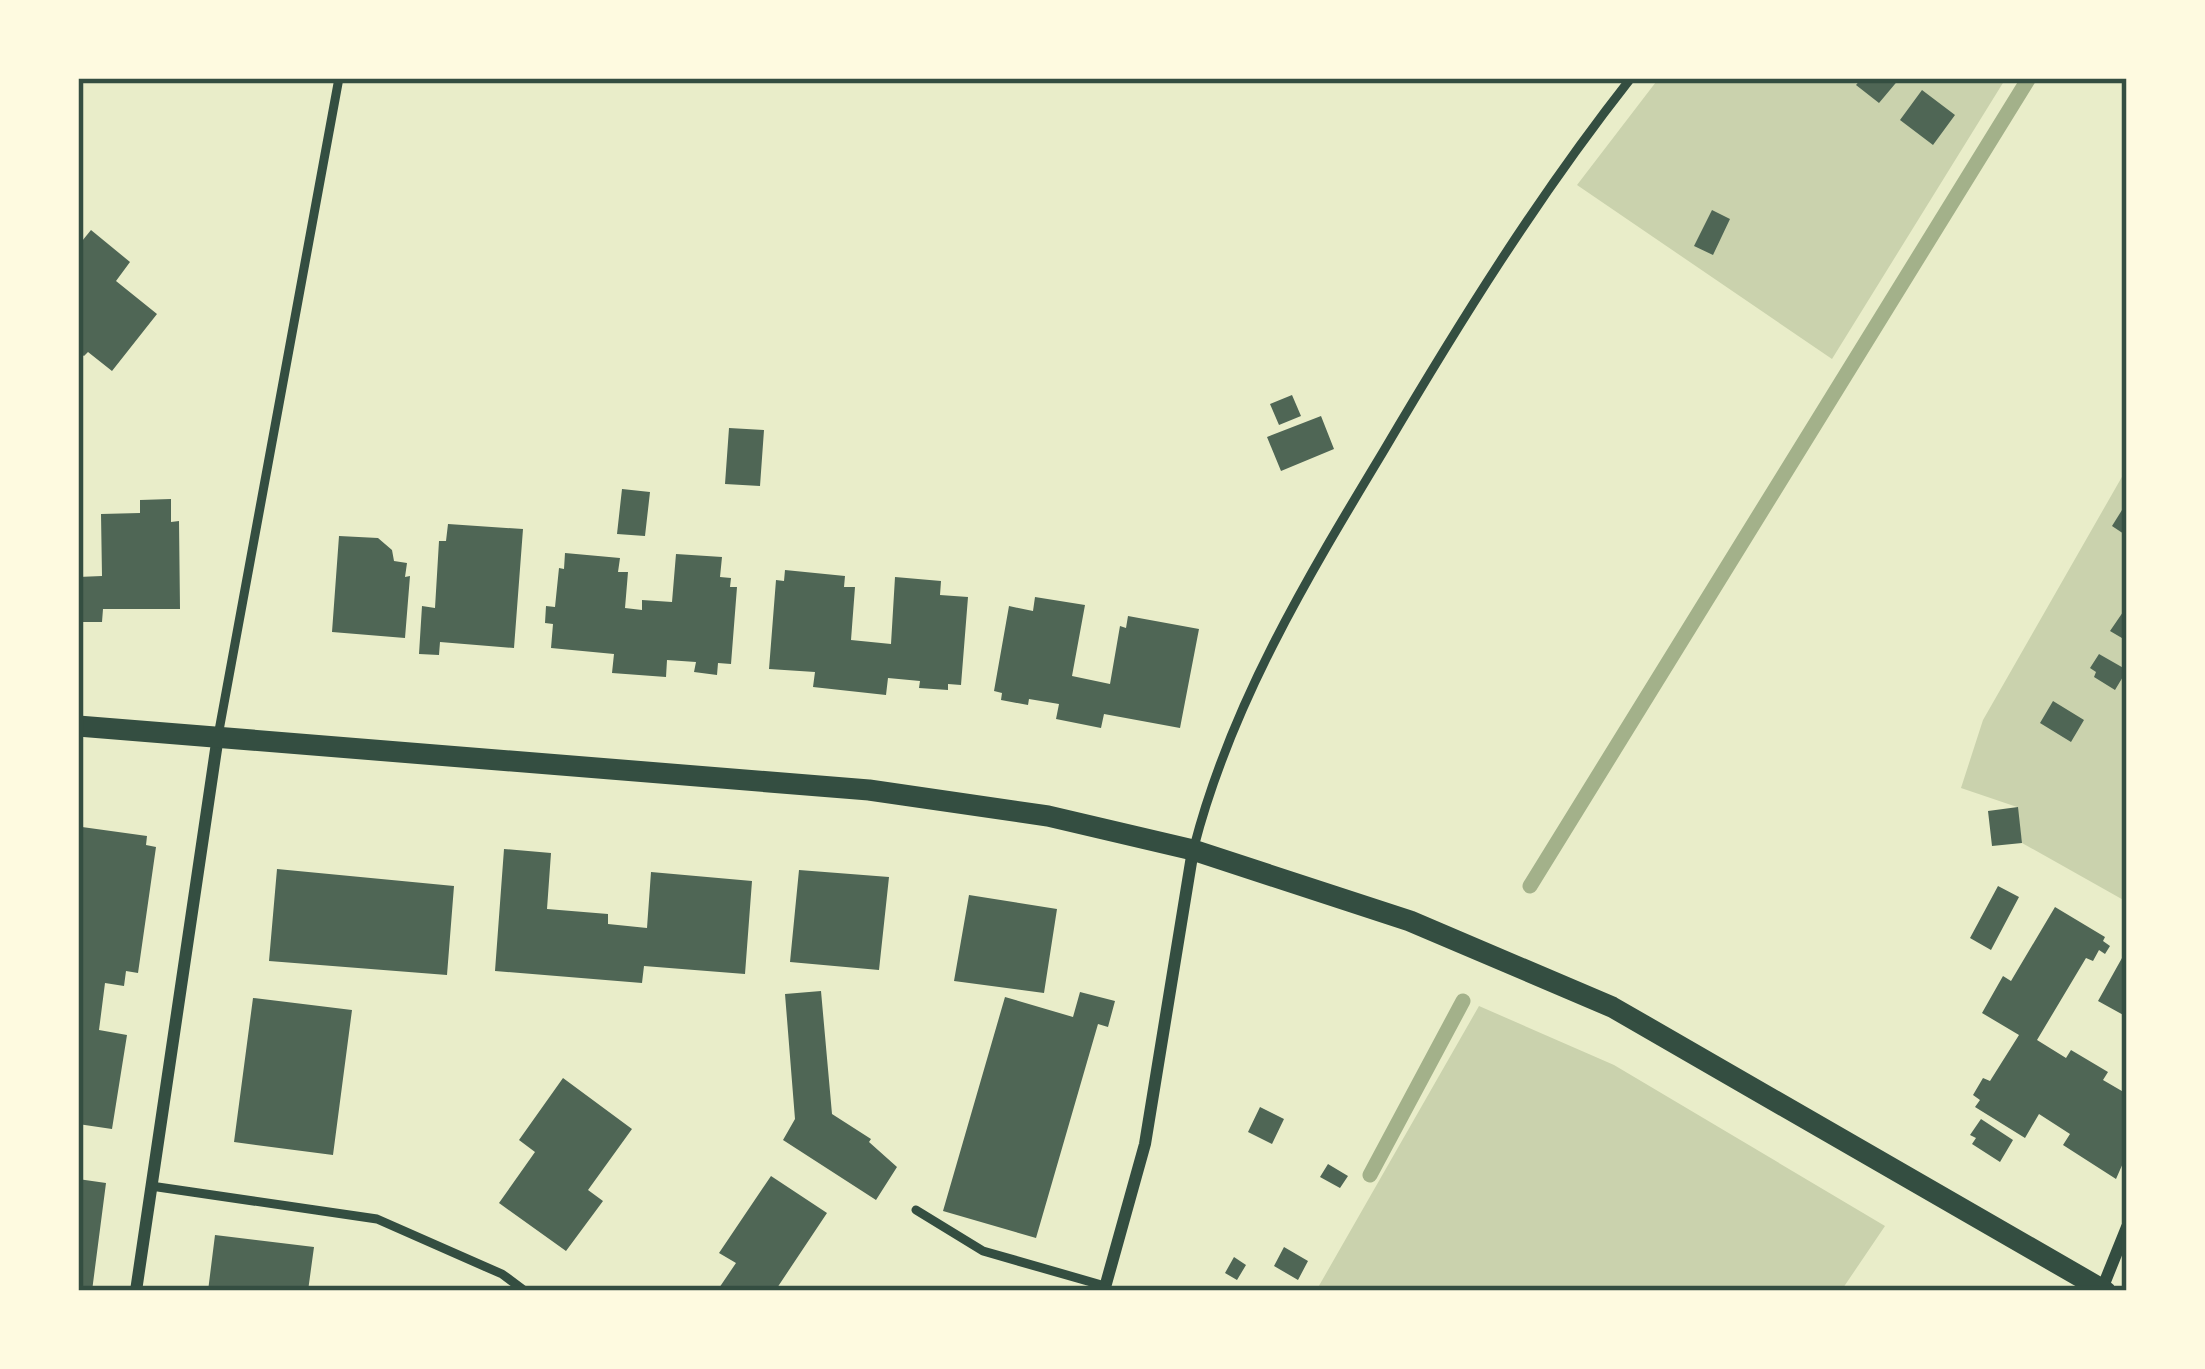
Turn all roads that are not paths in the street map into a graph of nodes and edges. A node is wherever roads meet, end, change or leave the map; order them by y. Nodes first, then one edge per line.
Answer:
1 (339, 78) edge
2 (1631, 78) edge
3 (78, 726) edge
4 (218, 736) junction
5 (1193, 850) junction
6 (151, 1186) junction
7 (916, 1210) dead end
8 (2127, 1227) edge
9 (1105, 1288) edge
10 (2103, 1290) edge
11 (136, 1291) edge
12 (525, 1291) edge

1 - 4 lane
2 - 5 lane
3 - 4 street
4 - 5 street
4 - 6 street
5 - 9 street
5 - 10 street
6 - 11 street
6 - 12 lane
7 - 9 lane
8 - 10 street

